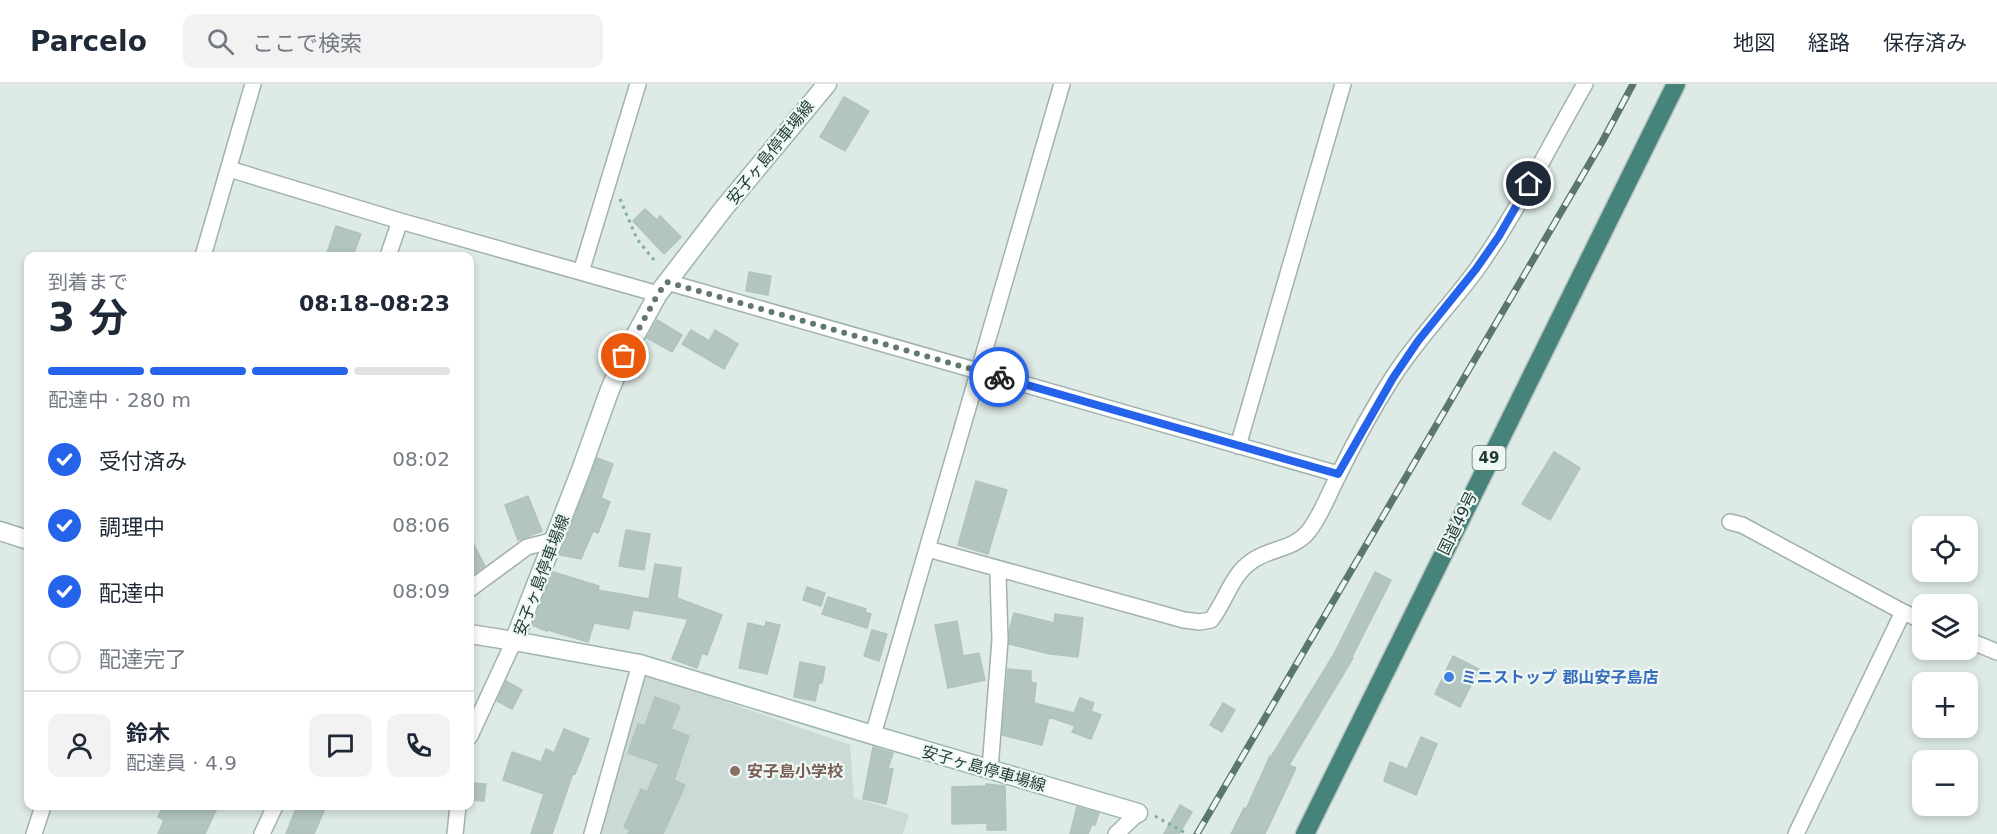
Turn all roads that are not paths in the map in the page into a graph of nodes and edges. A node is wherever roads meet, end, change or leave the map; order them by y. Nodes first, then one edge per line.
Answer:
1 (253, 84) edge
2 (638, 84) edge
3 (827, 84) edge
4 (1062, 84) edge
5 (1343, 84) edge
6 (1585, 84) edge
7 (1676, 84) edge
8 (229, 169) junction
9 (400, 220) junction
10 (204, 252) edge
11 (389, 252) edge
12 (580, 272) junction
13 (662, 288) junction
14 (978, 371) junction
15 (1238, 446) junction
16 (1338, 474) junction
17 (1730, 522) dead end
18 (0, 531) edge
19 (24, 539) edge
20 (555, 540) junction
21 (928, 549) junction
22 (999, 569) junction
23 (474, 586) edge
24 (1903, 612) junction
25 (1912, 616) edge
26 (474, 635) edge
27 (514, 641) junction
28 (1978, 643) edge
29 (1997, 652) edge
30 (640, 664) junction
31 (474, 727) edge
32 (873, 735) junction
33 (990, 769) junction
34 (41, 810) edge
35 (273, 810) edge
36 (458, 810) edge
37 (1138, 813) joint
38 (34, 834) edge
39 (262, 834) edge
40 (455, 834) edge
41 (592, 834) edge
42 (1116, 834) edge
43 (1305, 834) edge
44 (1796, 834) edge

1 - 8 street
2 - 12 street
3 - 13 main road, 安子ヶ島停車場線
4 - 14 street
5 - 15 street
6 - 16 street
7 - 43 highway, 国道49号 / 49
8 - 9 street
8 - 10 street
9 - 11 street
9 - 12 street
12 - 13 street
13 - 14 street
13 - 20 main road, 安子ヶ島停車場線
14 - 15 street
14 - 21 street
15 - 16 street
16 - 22 street
17 - 24 street
18 - 19 main road
20 - 23 street
20 - 27 main road, 安子ヶ島停車場線
21 - 22 street
21 - 32 street
22 - 33 street
24 - 25 street
24 - 44 street
26 - 27 main road
27 - 30 main road, 安子ヶ島停車場線
27 - 31 street
28 - 29 street
30 - 32 main road, 安子ヶ島停車場線
30 - 41 street
32 - 33 main road, 安子ヶ島停車場線
33 - 37 main road, 安子ヶ島停車場線
34 - 38 street
35 - 39 street
36 - 40 street
37 - 42 street

